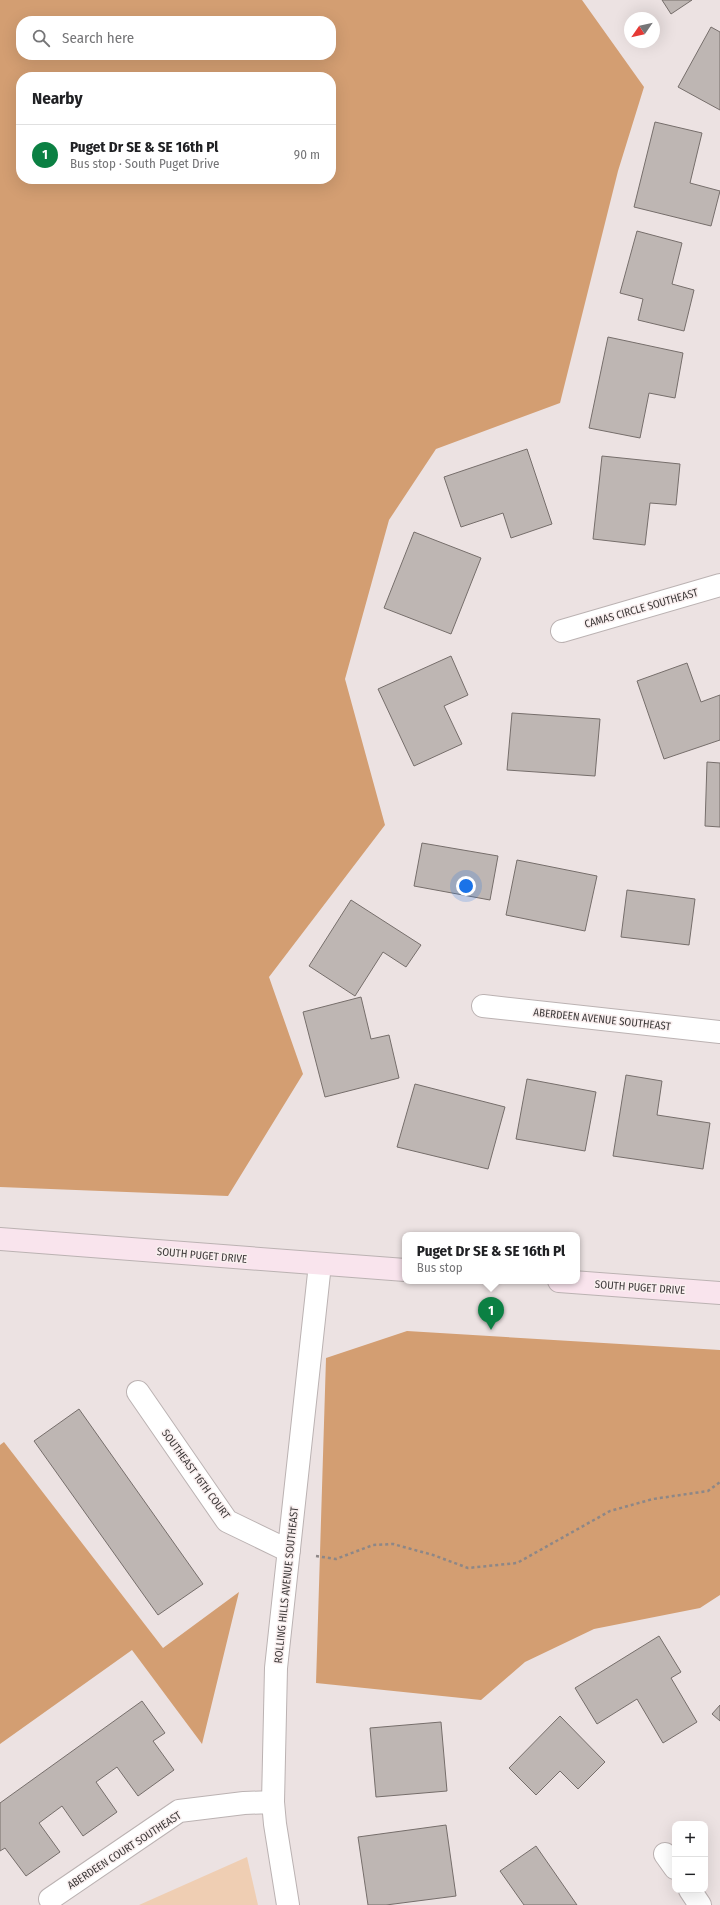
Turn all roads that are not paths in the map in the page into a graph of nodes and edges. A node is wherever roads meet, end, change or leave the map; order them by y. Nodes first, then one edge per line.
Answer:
1 (720, 585) edge
2 (562, 631) dead end
3 (483, 1006) dead end
4 (720, 1032) edge
5 (0, 1239) edge
6 (320, 1264) junction
7 (402, 1270) edge
8 (580, 1283) edge
9 (720, 1293) edge
10 (138, 1392) dead end
11 (289, 1551) junction
12 (273, 1802) junction
13 (692, 1893) edge
14 (50, 1899) dead end
15 (288, 1905) edge
16 (700, 1905) edge

1 - 2 street, CAMAS CIRCLE SOUTHEAST
3 - 4 street, ABERDEEN AVENUE SOUTHEAST
5 - 6 street, SOUTH PUGET DRIVE
6 - 7 street, SOUTH PUGET DRIVE
6 - 11 street, ROLLING HILLS AVENUE SOUTHEAST
8 - 9 street, SOUTH PUGET DRIVE
10 - 11 street, SOUTHEAST 16TH COURT
11 - 12 street, ROLLING HILLS AVENUE SOUTHEAST
12 - 14 street, ABERDEEN COURT SOUTHEAST
12 - 15 street, ROLLING HILLS AVENUE SOUTHEAST
13 - 16 street

